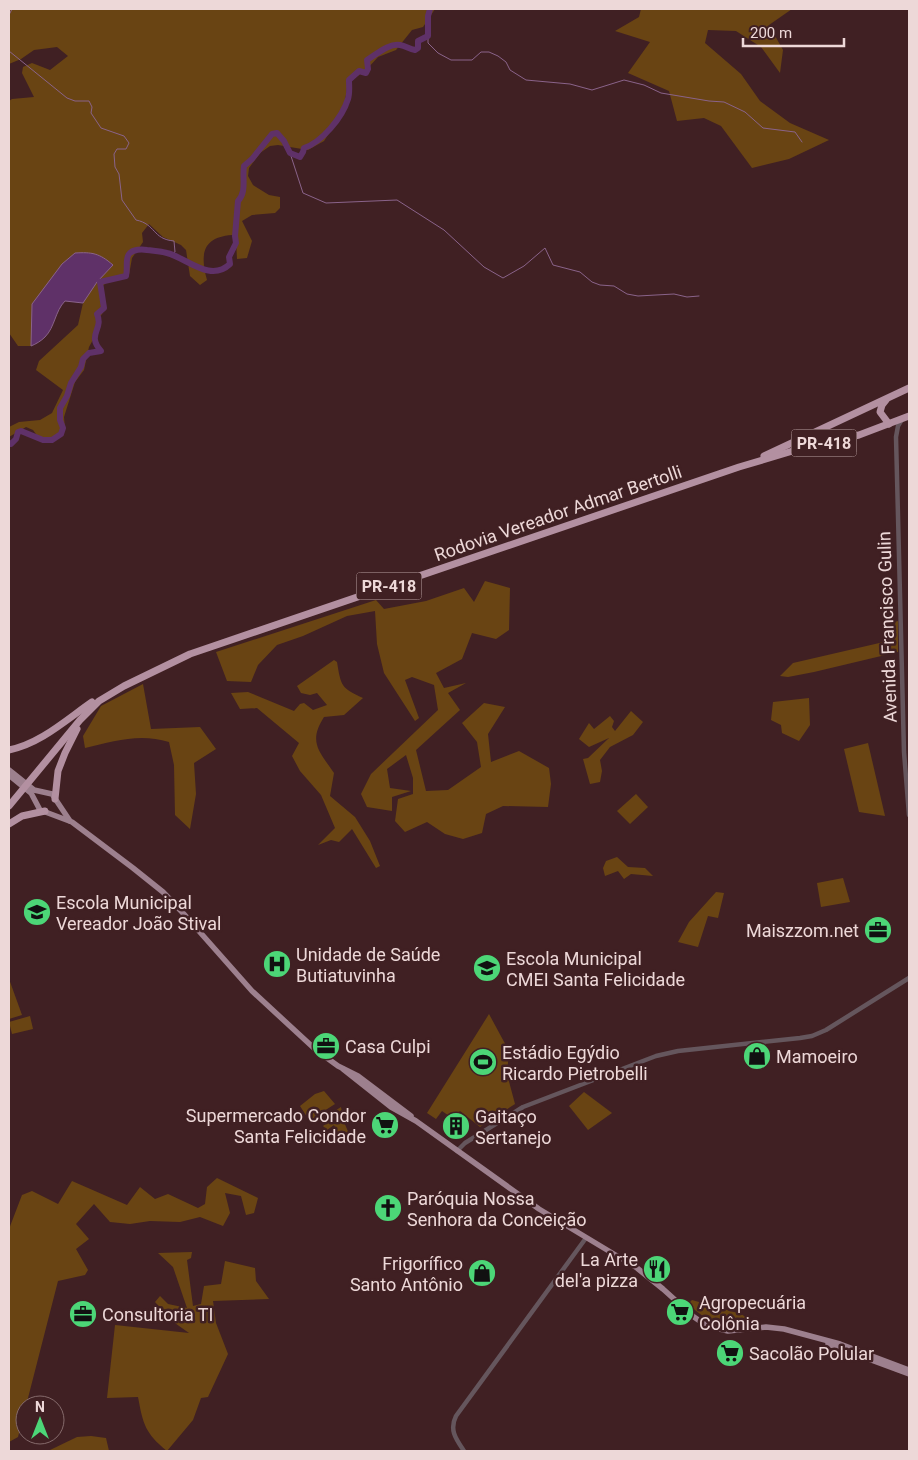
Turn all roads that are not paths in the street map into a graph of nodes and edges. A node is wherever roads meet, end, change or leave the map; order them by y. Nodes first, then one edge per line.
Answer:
1 (909, 388) edge
2 (888, 398) junction
3 (906, 418) edge
4 (889, 424) junction
5 (896, 437) junction
6 (739, 467) junction
7 (108, 695) junction
8 (89, 710) junction
9 (9, 750) edge
10 (10, 772) edge
11 (30, 790) junction
12 (44, 793) junction
13 (55, 799) junction
14 (37, 803) junction
15 (9, 806) edge
16 (45, 811) junction
17 (909, 815) edge
18 (72, 822) junction
19 (9, 824) edge
20 (909, 978) edge
21 (343, 1069) junction
22 (364, 1087) junction
23 (381, 1093) junction
24 (416, 1122) junction
25 (457, 1151) junction
26 (586, 1238) junction
27 (819, 1340) junction
28 (909, 1370) edge
29 (909, 1374) edge
30 (464, 1451) edge

1 - 2 highway, Rodovia Vereador Admar Bertolli / PR-418
2 - 4 highway
2 - 6 highway, Rodovia Vereador Admar Bertolli / PR-418
3 - 4 highway, Rodovia Vereador Admar Bertolli / PR-418
3 - 5 street, Avenida Francisco Gulin
4 - 5 street, Avenida Francisco Gulin
4 - 6 highway, Rodovia Vereador Admar Bertolli / PR-418
5 - 17 street, Avenida Francisco Gulin
6 - 7 highway, Rodovia Vereador Admar Bertolli / PR-418
7 - 8 highway, Rodovia Vereador Admar Bertolli / PR-418
7 - 9 highway
8 - 13 highway
8 - 15 highway, Rodovia Vereador Admar Bertolli / PR-418
10 - 11 main road
11 - 12 main road
11 - 14 main road
12 - 13 main road
12 - 14 main road
13 - 16 main road
13 - 18 main road
14 - 16 main road
16 - 18 main road
16 - 19 highway
18 - 21 main road
20 - 25 street
21 - 22 main road
21 - 23 main road
22 - 23 main road
22 - 24 main road
23 - 24 main road
24 - 25 main road
25 - 26 main road
26 - 27 main road
26 - 30 street
27 - 28 main road
27 - 29 main road

